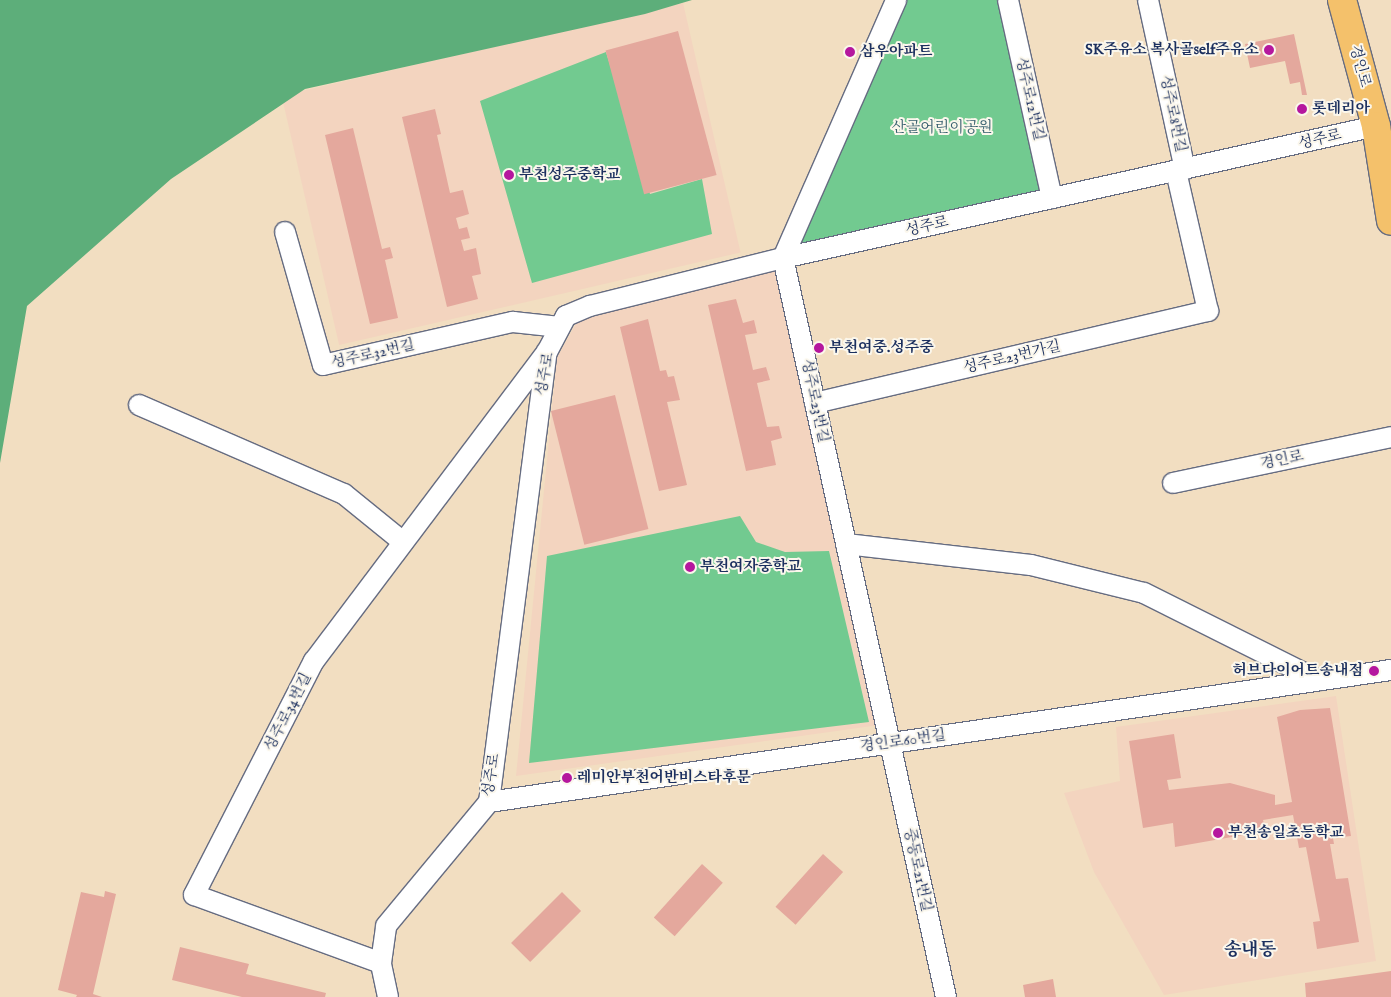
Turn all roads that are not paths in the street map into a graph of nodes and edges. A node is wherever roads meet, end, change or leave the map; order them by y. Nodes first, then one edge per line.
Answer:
1 (896, 0) edge
2 (1008, 0) edge
3 (1148, 0) edge
4 (1342, 0) edge
5 (1376, 126) junction
6 (1180, 170) junction
7 (1052, 198) junction
8 (1391, 221) edge
9 (285, 232) dead end
10 (784, 258) junction
11 (560, 327) junction
12 (546, 352) junction
13 (815, 403) junction
14 (139, 405) dead end
15 (1391, 437) edge
16 (1173, 483) dead end
17 (403, 542) junction
18 (846, 544) junction
19 (1391, 670) edge
20 (1318, 680) junction
21 (890, 743) junction
22 (489, 802) junction
23 (381, 963) junction
24 (388, 997) edge
25 (946, 997) edge

1 - 10 street
2 - 7 street, 성주로12번길
3 - 6 street, 성주로8번길
4 - 5 main road, 경인로
5 - 6 street, 성주로
5 - 8 main road, 경인로
6 - 7 street, 성주로
6 - 13 street, 성주로23번가길
7 - 10 street, 성주로
9 - 11 street, 성주로32번길
10 - 11 street, 성주로
10 - 13 street, 성주로23번길
11 - 12 street, 성주로
12 - 17 street, 성주로34번길
12 - 22 street, 성주로
13 - 18 street, 성주로23번길
14 - 17 street
15 - 16 street, 경인로
17 - 23 street, 성주로34번길
18 - 20 street
18 - 21 street, 성주로23번길
19 - 20 street, 경인로60번길
20 - 21 street, 경인로60번길
21 - 22 street, 경인로60번길
21 - 25 street, 중동로21번길
22 - 23 street, 성주로
23 - 24 street, 성주로

